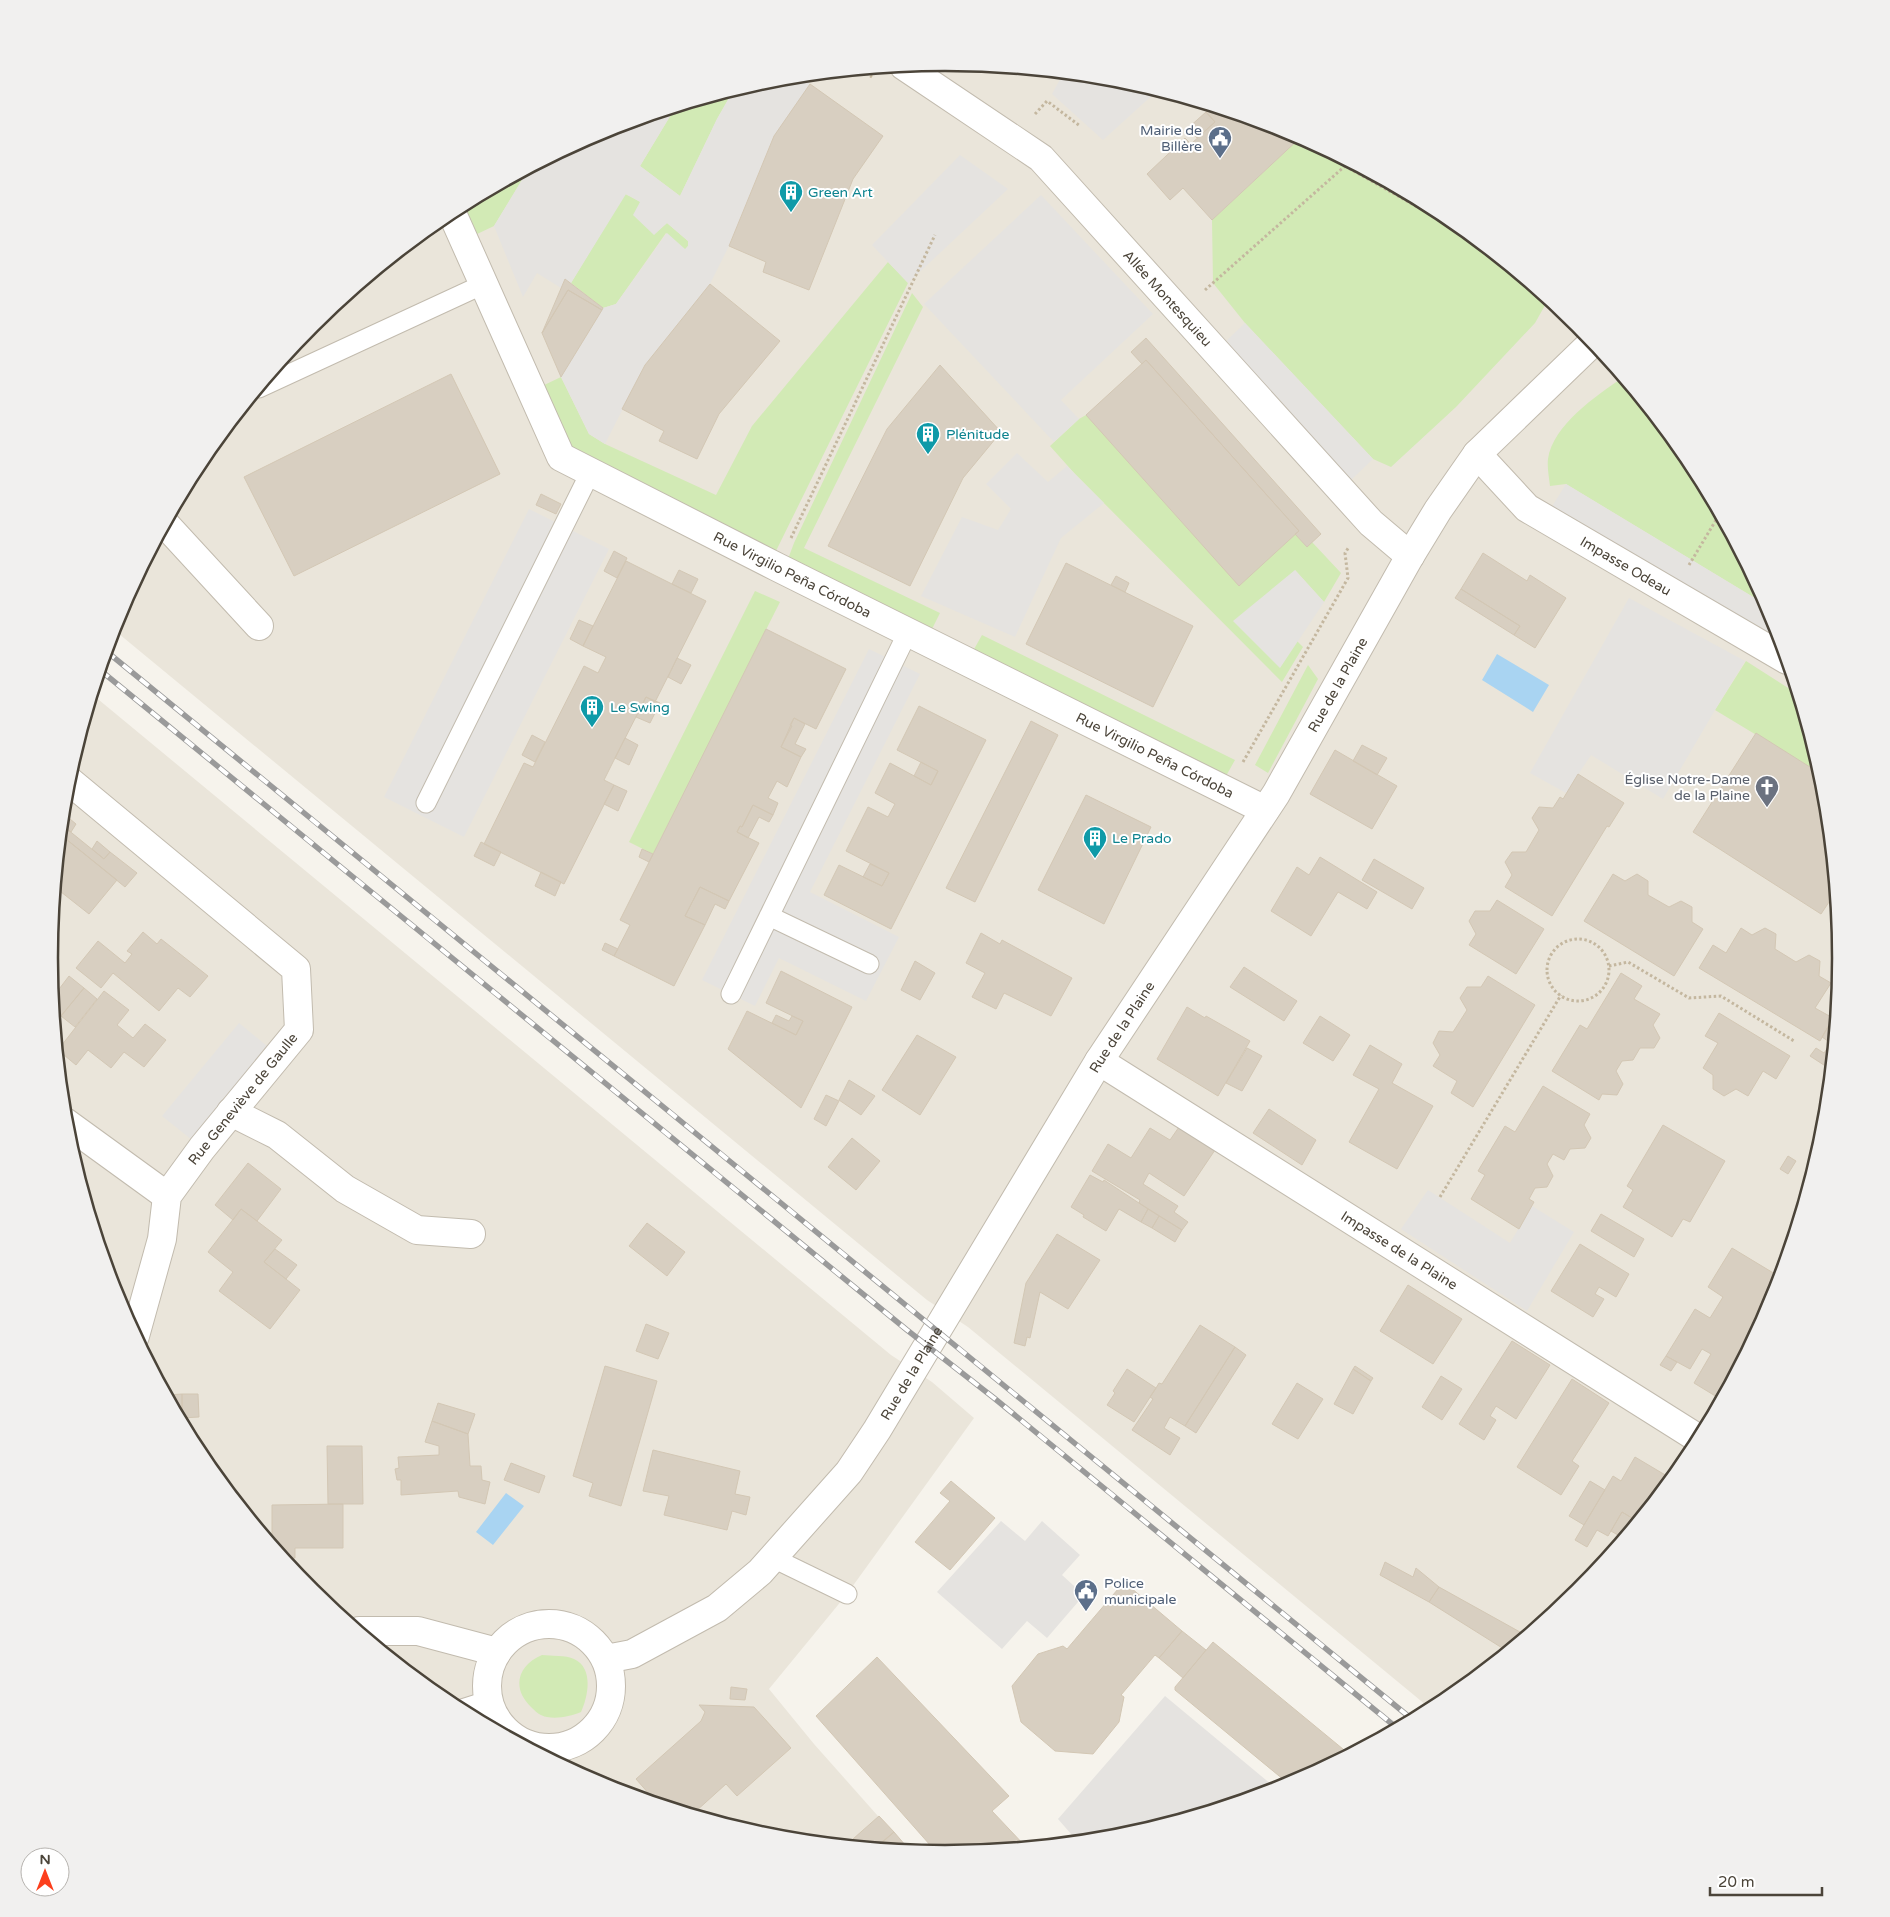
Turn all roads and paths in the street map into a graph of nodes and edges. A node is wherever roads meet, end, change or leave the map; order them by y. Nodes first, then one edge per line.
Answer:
1 (913, 72) edge
2 (1034, 115) dead end
3 (1080, 126) dead end
4 (1345, 167) edge
5 (1377, 184) edge
6 (1397, 195) edge
7 (455, 219) edge
8 (934, 235) dead end
9 (484, 284) junction
10 (1180, 312) junction
11 (1587, 346) edge
12 (270, 383) edge
13 (1477, 454) junction
14 (591, 471) junction
15 (1717, 520) edge
16 (169, 528) edge
17 (790, 538) dead end
18 (1354, 541) dead end
19 (1410, 556) junction
20 (1672, 593) junction
21 (259, 626) dead end
22 (908, 632) junction
23 (1778, 655) edge
24 (1240, 768) dead end
25 (75, 786) edge
26 (426, 803) dead end
27 (1266, 810) junction
28 (770, 916) junction
29 (869, 964) dead end
30 (1609, 966) junction
31 (731, 994) dead end
32 (1561, 995) junction
33 (1794, 1041) dead end
34 (1099, 1061) junction
35 (231, 1112) junction
36 (74, 1129) edge
37 (166, 1196) junction
38 (1440, 1197) dead end
39 (471, 1234) dead end
40 (138, 1326) edge
41 (1693, 1436) edge
42 (773, 1558) junction
43 (847, 1594) dead end
44 (366, 1631) edge
45 (497, 1652) junction
46 (606, 1659) junction
47 (477, 1709) edge
48 (505, 1729) edge
49 (555, 1755) edge

1 - 10 street, Allée Montesquieu
2 - 3 path
4 - 10 path
5 - 6 path
7 - 9 street, Rue Virgilio Peña Córdoba
8 - 17 path
9 - 12 lane
9 - 14 street, Rue Virgilio Peña Córdoba
10 - 19 street, Allée Montesquieu
11 - 13 street, Rue de la Plaine
13 - 19 street, Rue de la Plaine
13 - 20 street, Impasse Odeau
14 - 22 street, Rue Virgilio Peña Córdoba
14 - 26 lane
15 - 20 path
16 - 21 street
18 - 24 path
19 - 27 street, Rue de la Plaine
20 - 23 street, Impasse Odeau
22 - 27 street, Rue Virgilio Peña Córdoba
22 - 28 lane
25 - 35 street, Rue Geneviève de Gaulle
27 - 34 street, Rue de la Plaine
28 - 29 lane
28 - 31 lane
30 - 32 path
30 - 32 path
30 - 33 path
32 - 38 path
34 - 41 street, Impasse de la Plaine
34 - 42 street, Rue de la Plaine
35 - 37 street, Rue Geneviève de Gaulle
35 - 39 street
36 - 37 street
37 - 40 street
42 - 43 lane
42 - 46 street, Rue de la Plaine
44 - 45 street
45 - 46 street
45 - 47 street
46 - 49 street
47 - 48 street

